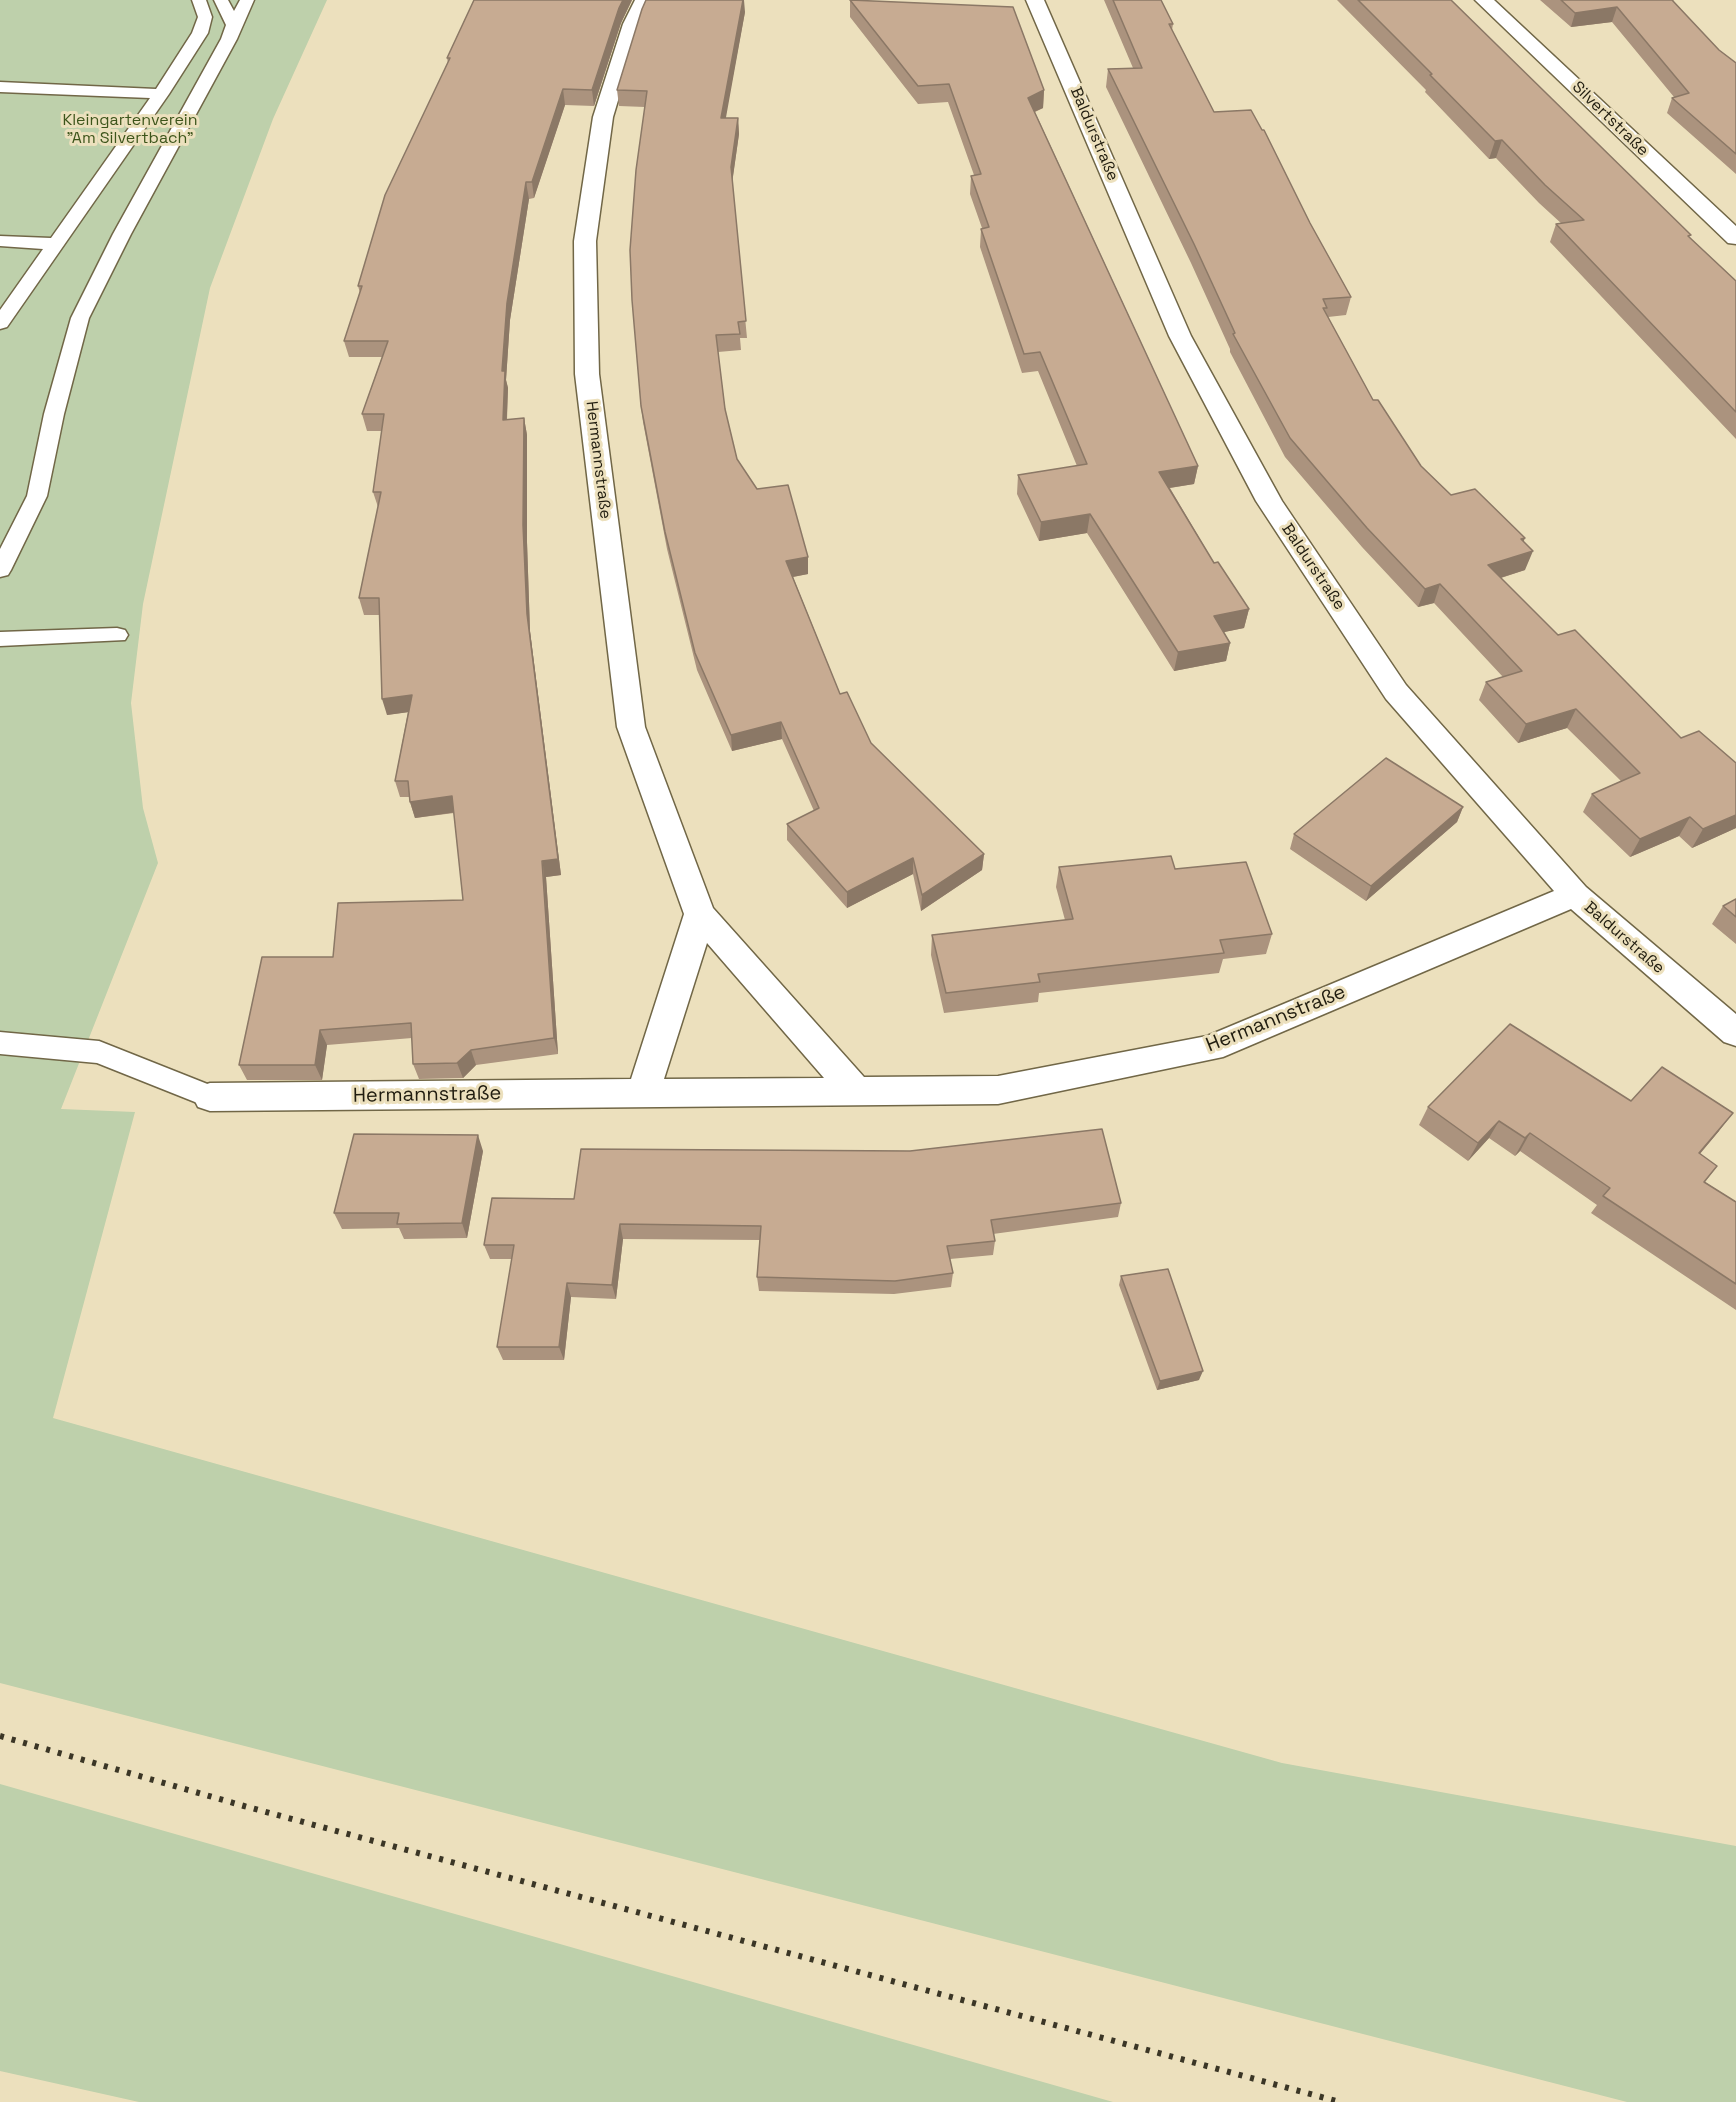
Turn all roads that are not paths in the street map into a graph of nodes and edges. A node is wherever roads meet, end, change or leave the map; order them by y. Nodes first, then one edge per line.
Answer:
1 (199, 0) edge
2 (221, 0) edge
3 (247, 0) edge
4 (644, 0) edge
5 (1035, 0) edge
6 (1484, 0) edge
7 (234, 25) junction
8 (0, 87) edge
9 (161, 94) junction
10 (1736, 238) edge
11 (0, 241) edge
12 (55, 244) junction
13 (0, 323) edge
14 (0, 570) edge
15 (117, 635) dead end
16 (0, 639) edge
17 (1575, 895) junction
18 (700, 914) junction
19 (1736, 1033) edge
20 (0, 1043) edge
21 (855, 1090) junction
22 (643, 1093) junction
23 (210, 1097) joint

1 - 9 lane
2 - 7 lane
3 - 7 lane
4 - 18 street, Hermannstraße
5 - 17 street, Baldurstraße
6 - 10 street, Silvertstraße
7 - 14 lane
8 - 9 lane
9 - 12 lane
11 - 12 lane
12 - 13 lane
15 - 16 lane
17 - 19 street, Baldurstraße
17 - 21 street, Hermannstraße
18 - 21 street, Hermannstraße
18 - 22 street
20 - 23 lane
21 - 22 street, Hermannstraße
22 - 23 street, Hermannstraße

